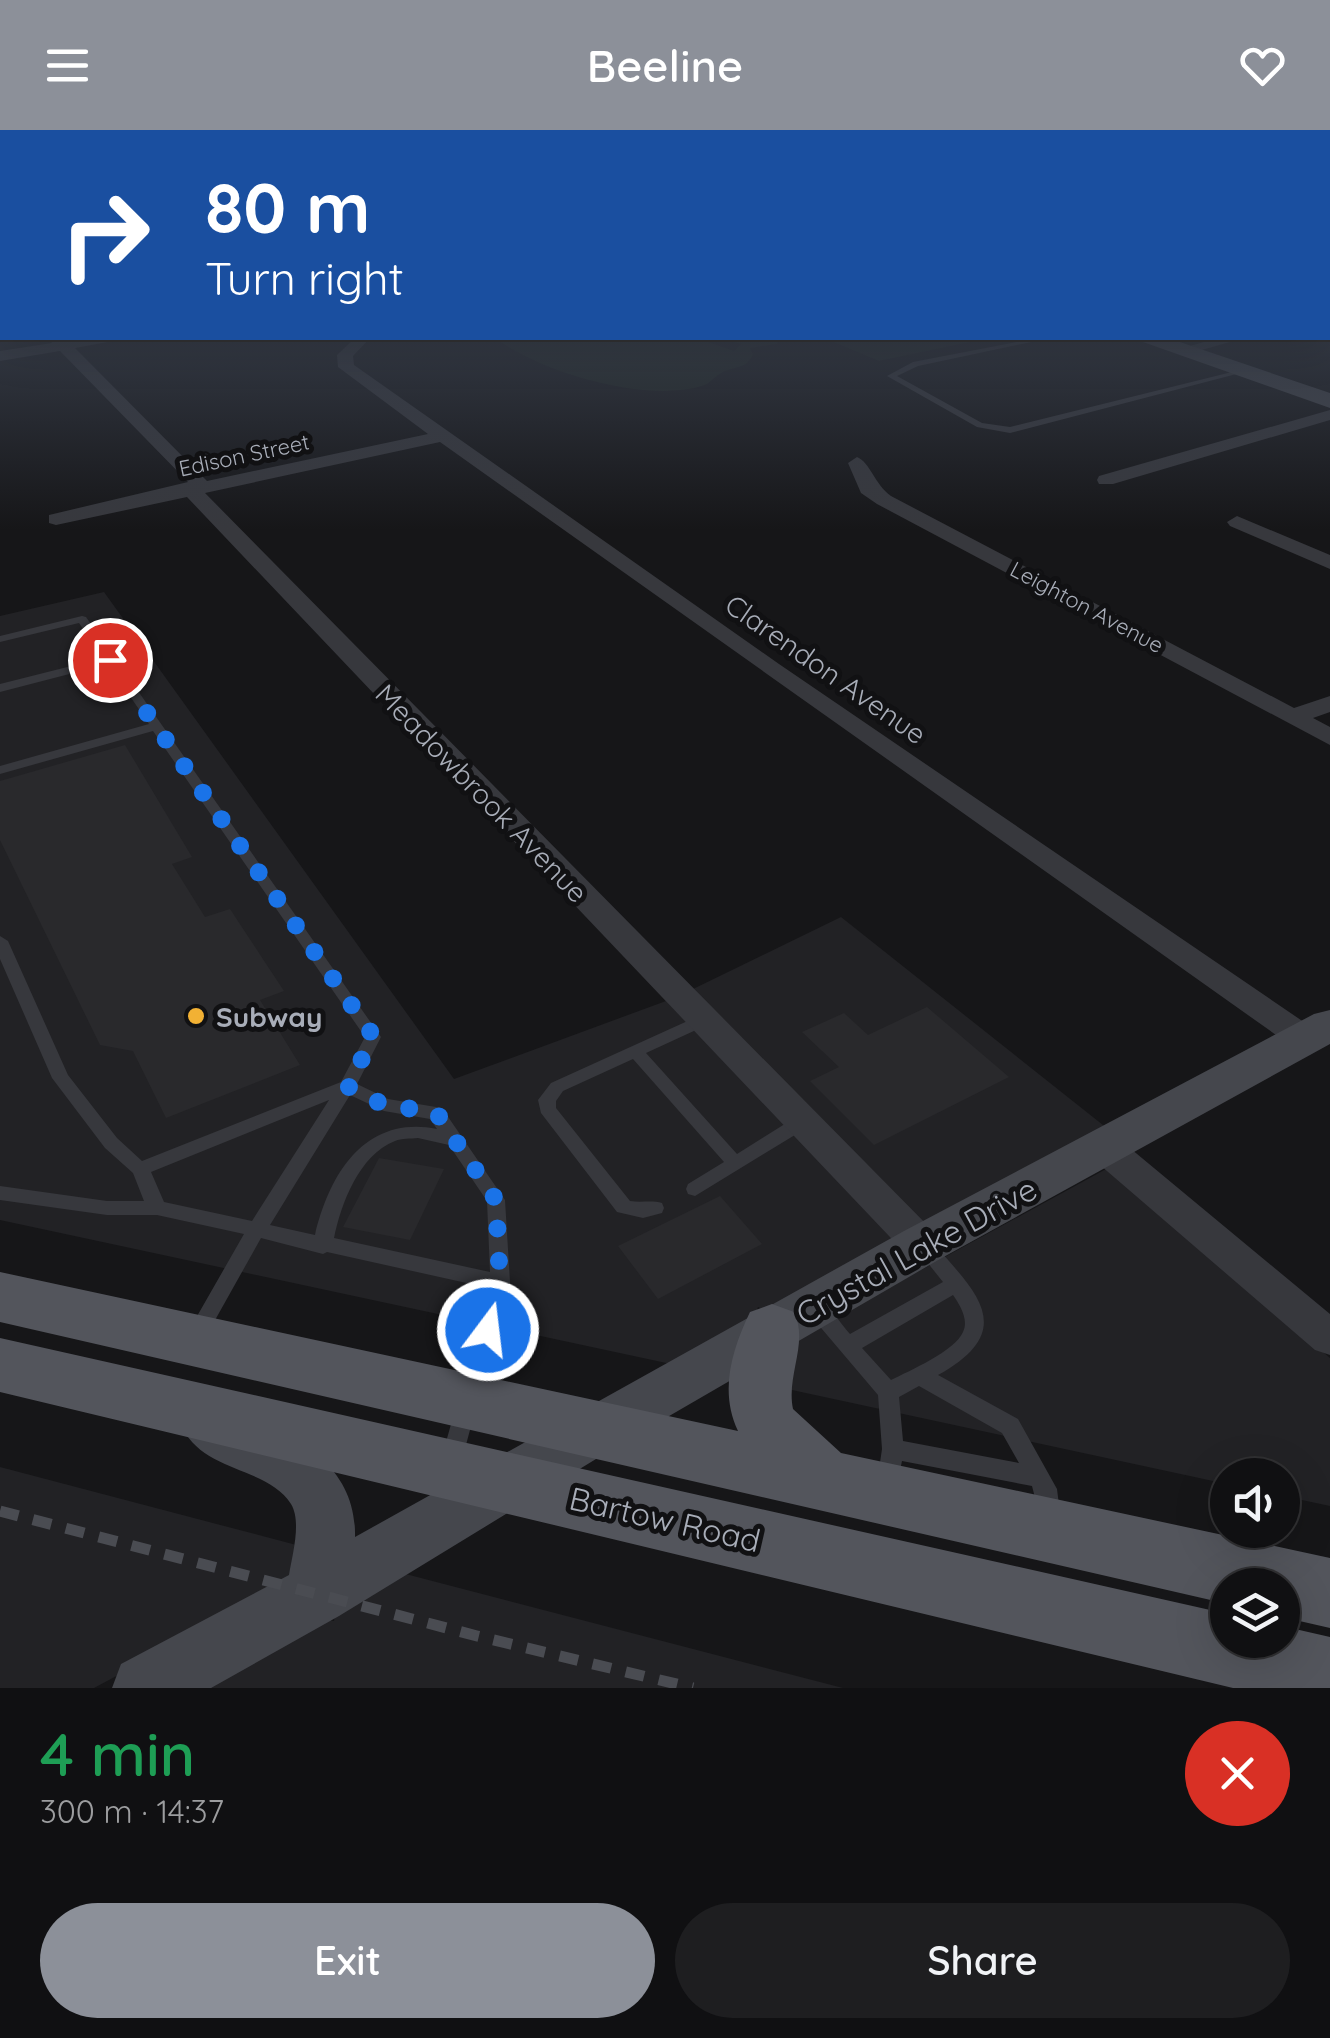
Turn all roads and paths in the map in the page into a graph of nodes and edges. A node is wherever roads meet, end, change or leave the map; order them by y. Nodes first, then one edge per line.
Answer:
1 (103, 385) edge
2 (372, 385) edge
3 (907, 385) edge
4 (1190, 385) edge
5 (1283, 385) edge
6 (1330, 401) edge
7 (1330, 415) edge
8 (443, 436) junction
9 (858, 464) dead end
10 (1106, 480) dead end
11 (194, 489) junction
12 (56, 519) dead end
13 (1237, 522) dead end
14 (1325, 557) edge
15 (0, 639) edge
16 (110, 660) junction
17 (0, 688) edge
18 (1330, 703) edge
19 (1292, 717) junction
20 (157, 726) junction
21 (1330, 737) edge
22 (0, 770) edge
23 (0, 941) edge
24 (702, 1020) junction
25 (1318, 1032) edge
26 (635, 1051) junction
27 (347, 1086) junction
28 (802, 1122) junction
29 (454, 1140) junction
30 (1106, 1149) junction
31 (735, 1163) junction
32 (140, 1168) junction
33 (694, 1189) dead end
34 (0, 1193) edge
35 (157, 1208) junction
36 (655, 1208) dead end
37 (255, 1232) junction
38 (324, 1246) junction
39 (940, 1264) junction
40 (500, 1282) junction
41 (0, 1297) edge
42 (810, 1328) junction
43 (1330, 1338) edge
44 (193, 1340) junction
45 (0, 1365) edge
46 (919, 1375) junction
47 (888, 1392) junction
48 (467, 1402) junction
49 (168, 1404) junction
50 (594, 1430) junction
51 (477, 1475) junction
52 (868, 1475) junction
53 (1045, 1504) junction
54 (1330, 1592) edge
55 (316, 1594) junction
56 (1330, 1674) edge
57 (171, 1682) edge

1 - 11 street, Meadowbrook Avenue
2 - 8 street, Clarendon Avenue
3 - 4 lane
5 - 6 street
7 - 10 street
8 - 11 street, Edison Street
8 - 25 street, Clarendon Avenue
9 - 19 street, Leighton Avenue
11 - 12 street, Edison Street
11 - 24 street, Meadowbrook Avenue
13 - 14 street
15 - 16 lane
16 - 17 lane
16 - 20 lane
18 - 19 street
19 - 21 street, Leighton Avenue
20 - 22 lane
20 - 27 lane
23 - 32 lane
24 - 26 lane
24 - 28 street, Meadowbrook Avenue
25 - 30 street, Crystal Lake Drive
26 - 31 lane
26 - 36 lane
27 - 29 lane
27 - 32 lane
27 - 37 lane
28 - 31 lane
28 - 39 street, Meadowbrook Avenue
29 - 38 lane
29 - 40 lane
30 - 39 street, Crystal Lake Drive
30 - 43 street
31 - 33 lane
32 - 35 lane
34 - 35 lane
35 - 37 lane
37 - 38 lane
37 - 44 lane
38 - 40 lane
39 - 42 street, Crystal Lake Drive
39 - 46 lane
40 - 48 lane
41 - 44 main road
42 - 47 lane
42 - 50 street, Crystal Lake Drive
42 - 52 main road
44 - 48 main road
45 - 49 main road, Bartow Road
46 - 47 lane
46 - 53 lane
47 - 52 lane
48 - 50 main road
48 - 51 lane
49 - 51 main road, Bartow Road
49 - 55 street
50 - 51 street, Crystal Lake Drive
50 - 52 main road
51 - 55 street, Crystal Lake Drive
51 - 56 main road, Bartow Road
52 - 53 main road
53 - 54 main road
55 - 57 street, Crystal Lake Drive

